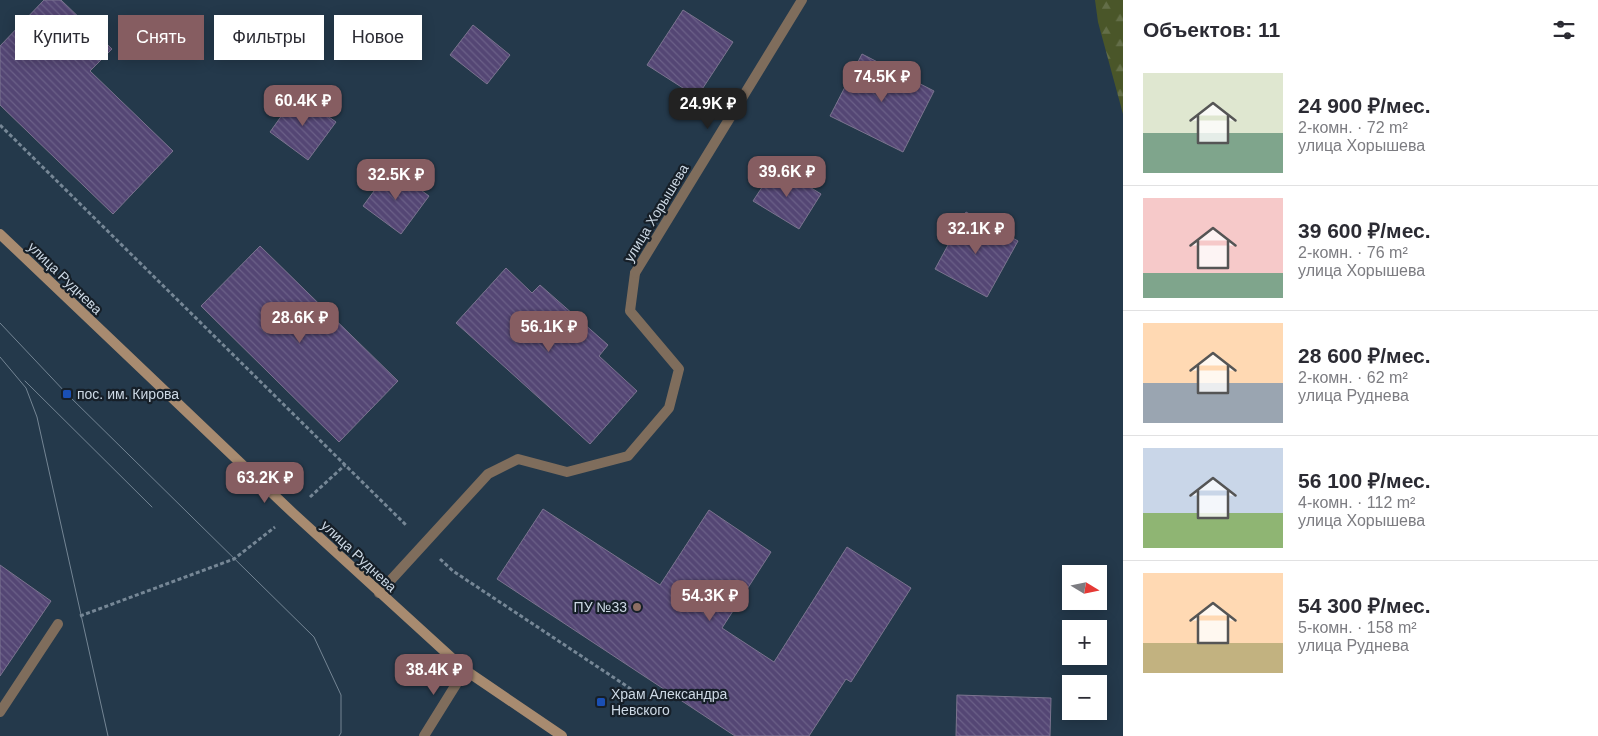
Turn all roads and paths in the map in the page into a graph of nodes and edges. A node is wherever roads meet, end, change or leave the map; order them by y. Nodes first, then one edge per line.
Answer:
1 (802, 0) edge
2 (0, 125) edge
3 (0, 234) edge
4 (344, 465) junction
5 (292, 513) junction
6 (424, 542) junction
7 (379, 593) junction
8 (58, 624) joint
9 (465, 670) junction
10 (634, 691) dead end
11 (0, 712) edge
12 (424, 736) edge
13 (562, 736) edge

1 - 6 street, улица Хорышева
2 - 4 path
3 - 5 main road, улица Руднева
4 - 5 path
4 - 6 path
5 - 7 main road, улица Руднева
5 - 8 path
6 - 7 street, улица Хорышева
6 - 10 path
7 - 9 main road, улица Руднева
8 - 11 street
9 - 12 street
9 - 13 main road, улица Руднева

